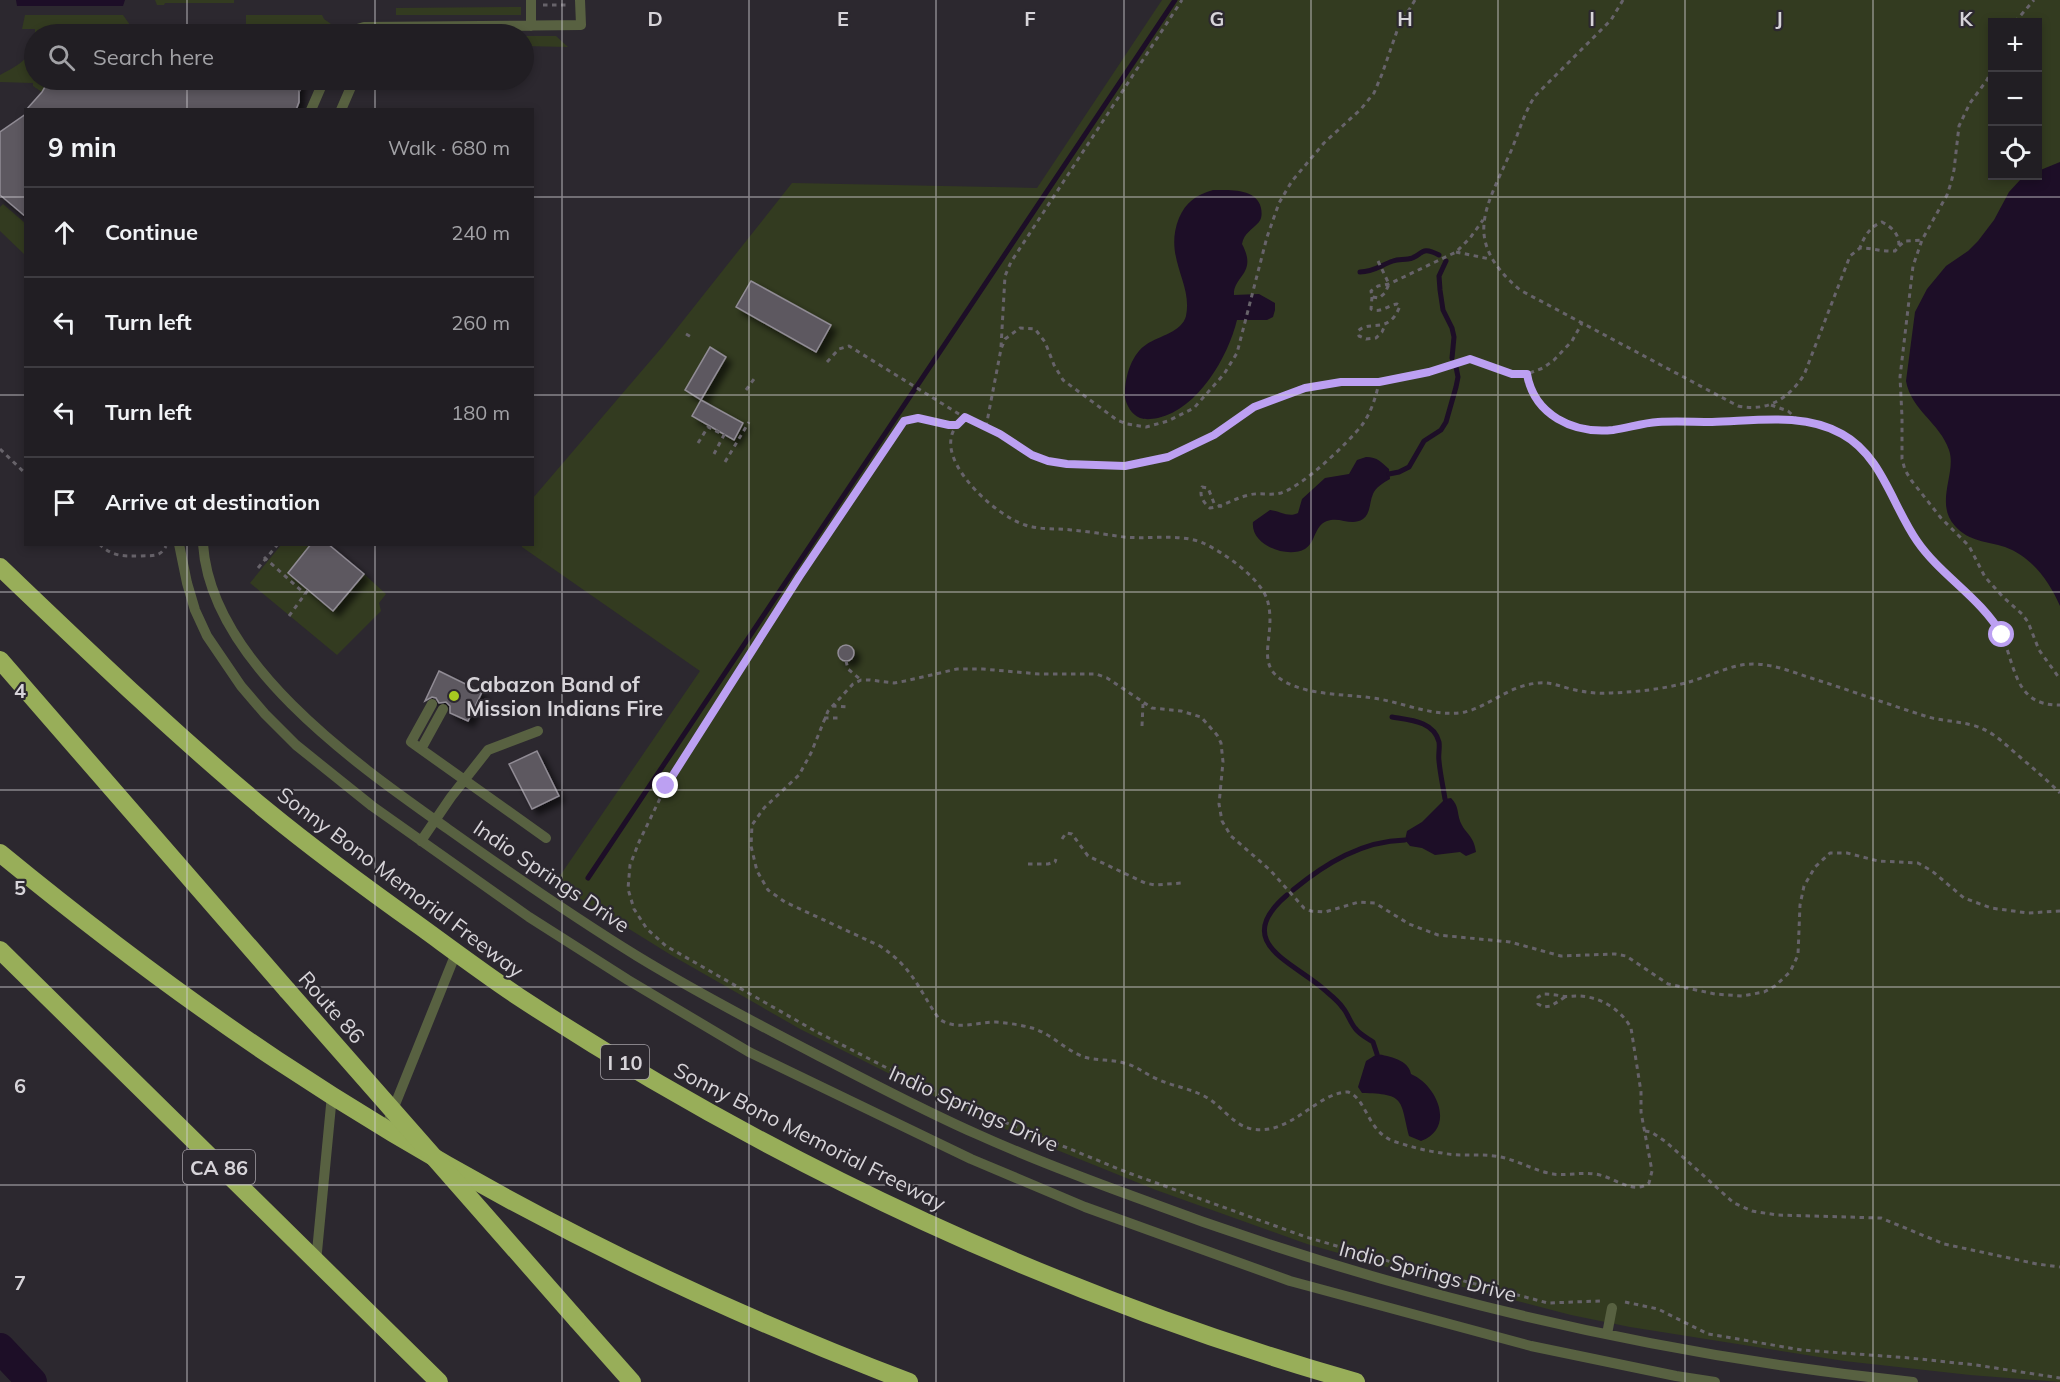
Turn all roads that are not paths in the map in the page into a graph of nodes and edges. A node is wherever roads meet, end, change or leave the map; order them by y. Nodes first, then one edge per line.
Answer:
1 (580, 0) edge
2 (536, 2) edge
3 (531, 24) edge
4 (534, 26) edge
5 (320, 90) edge
6 (350, 90) edge
7 (312, 108) edge
8 (342, 108) edge
9 (179, 546) edge
10 (203, 546) edge
11 (0, 567) edge
12 (0, 660) edge
13 (432, 704) dead end
14 (443, 709) dead end
15 (538, 730) dead end
16 (422, 749) junction
17 (465, 780) junction
18 (435, 820) junction
19 (546, 838) dead end
20 (421, 841) junction
21 (0, 854) edge
22 (0, 950) edge
23 (456, 953) junction
24 (332, 1095) junction
25 (386, 1127) junction
26 (316, 1263) junction
27 (1612, 1308) dead end
28 (1606, 1334) junction
29 (439, 1382) edge
30 (632, 1382) edge
31 (909, 1382) edge
32 (1356, 1382) edge
33 (1715, 1382) edge
34 (1913, 1382) edge

1 - 4 lane
2 - 3 lane
5 - 7 lane
6 - 8 lane
9 - 20 lane
10 - 18 lane, Indio Springs Drive
11 - 23 highway, Sonny Bono Memorial Freeway / I 10
12 - 30 highway, Route 86, bridge
13 - 16 lane
14 - 16 lane
15 - 17 lane
16 - 17 lane
17 - 18 lane
17 - 19 lane
18 - 20 lane
18 - 28 lane, Indio Springs Drive
20 - 33 lane
21 - 24 highway
22 - 26 highway, CA 86
23 - 25 lane
23 - 32 highway, Sonny Bono Memorial Freeway / I 10
24 - 25 highway
24 - 26 lane
25 - 31 highway
26 - 29 highway, CA 86
27 - 28 lane
28 - 34 lane, Indio Springs Drive

